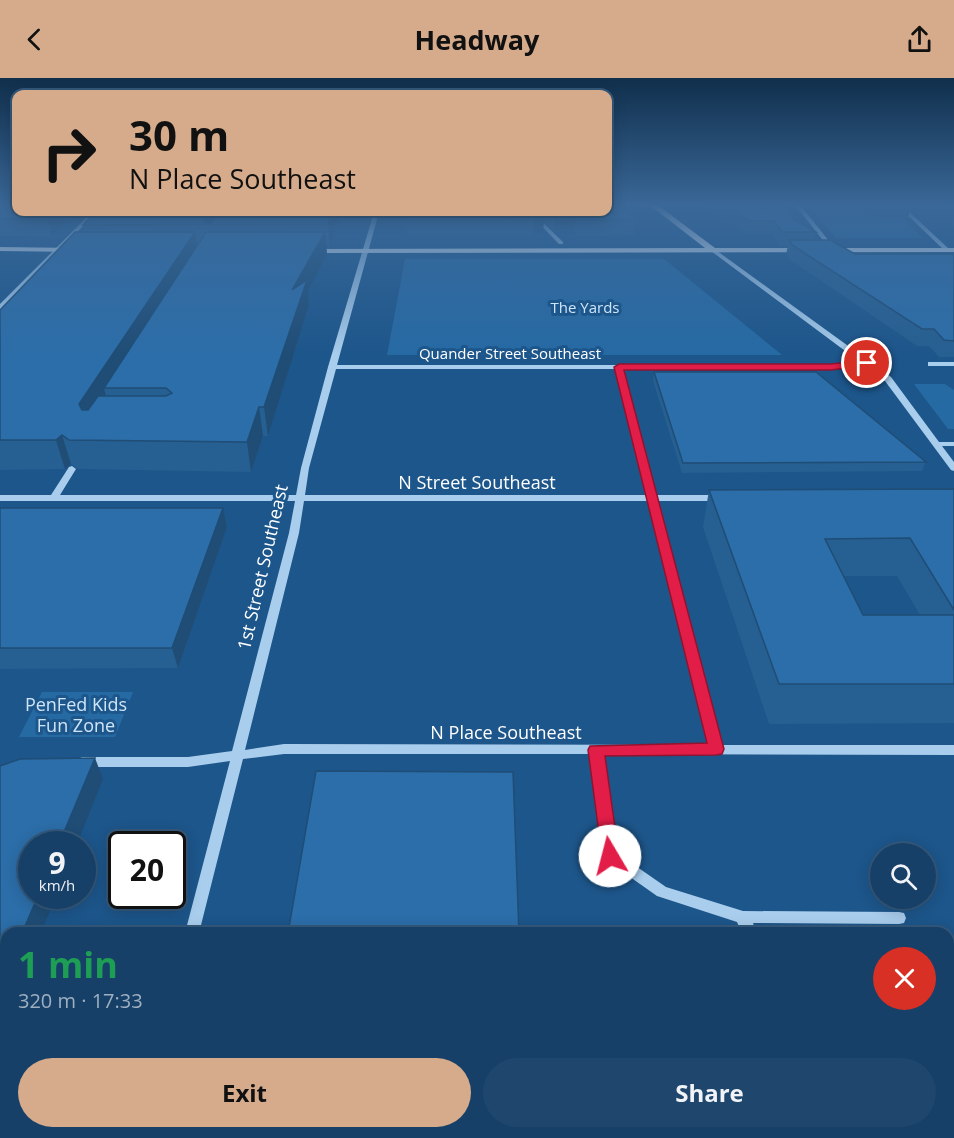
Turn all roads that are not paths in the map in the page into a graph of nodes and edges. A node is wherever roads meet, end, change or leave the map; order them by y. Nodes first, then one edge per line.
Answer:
1 (51, 255) edge
2 (364, 255) edge
3 (720, 255) edge
4 (0, 308) edge
5 (867, 363) junction
6 (931, 364) dead end
7 (954, 364) edge
8 (332, 367) junction
9 (619, 367) junction
10 (937, 444) junction
11 (954, 444) edge
12 (954, 468) edge
13 (72, 469) edge
14 (0, 498) edge
15 (54, 498) junction
16 (300, 498) junction
17 (652, 498) junction
18 (729, 498) edge
19 (716, 749) junction
20 (596, 750) junction
21 (954, 750) edge
22 (238, 754) junction
23 (68, 761) edge
24 (743, 917) junction
25 (899, 918) dead end
26 (194, 927) edge
27 (747, 927) edge

1 - 4 street
2 - 8 street, 1st Street Southeast
3 - 5 street
5 - 9 street, Quander Street Southeast
5 - 10 street
6 - 7 street
8 - 9 street, Quander Street Southeast
8 - 16 street, 1st Street Southeast
9 - 17 street
10 - 11 street
10 - 12 street
13 - 15 street
14 - 15 street, N Street Southeast
15 - 16 street, N Street Southeast
16 - 17 street, N Street Southeast
16 - 22 street, 1st Street Southeast
17 - 18 street, N Street Southeast
17 - 19 street
19 - 20 street, N Place Southeast
19 - 21 street, N Place Southeast
20 - 22 street, N Place Southeast
20 - 24 street
22 - 23 street, N Place Southeast
22 - 26 street, 1st Street Southeast
24 - 25 street
24 - 27 street

